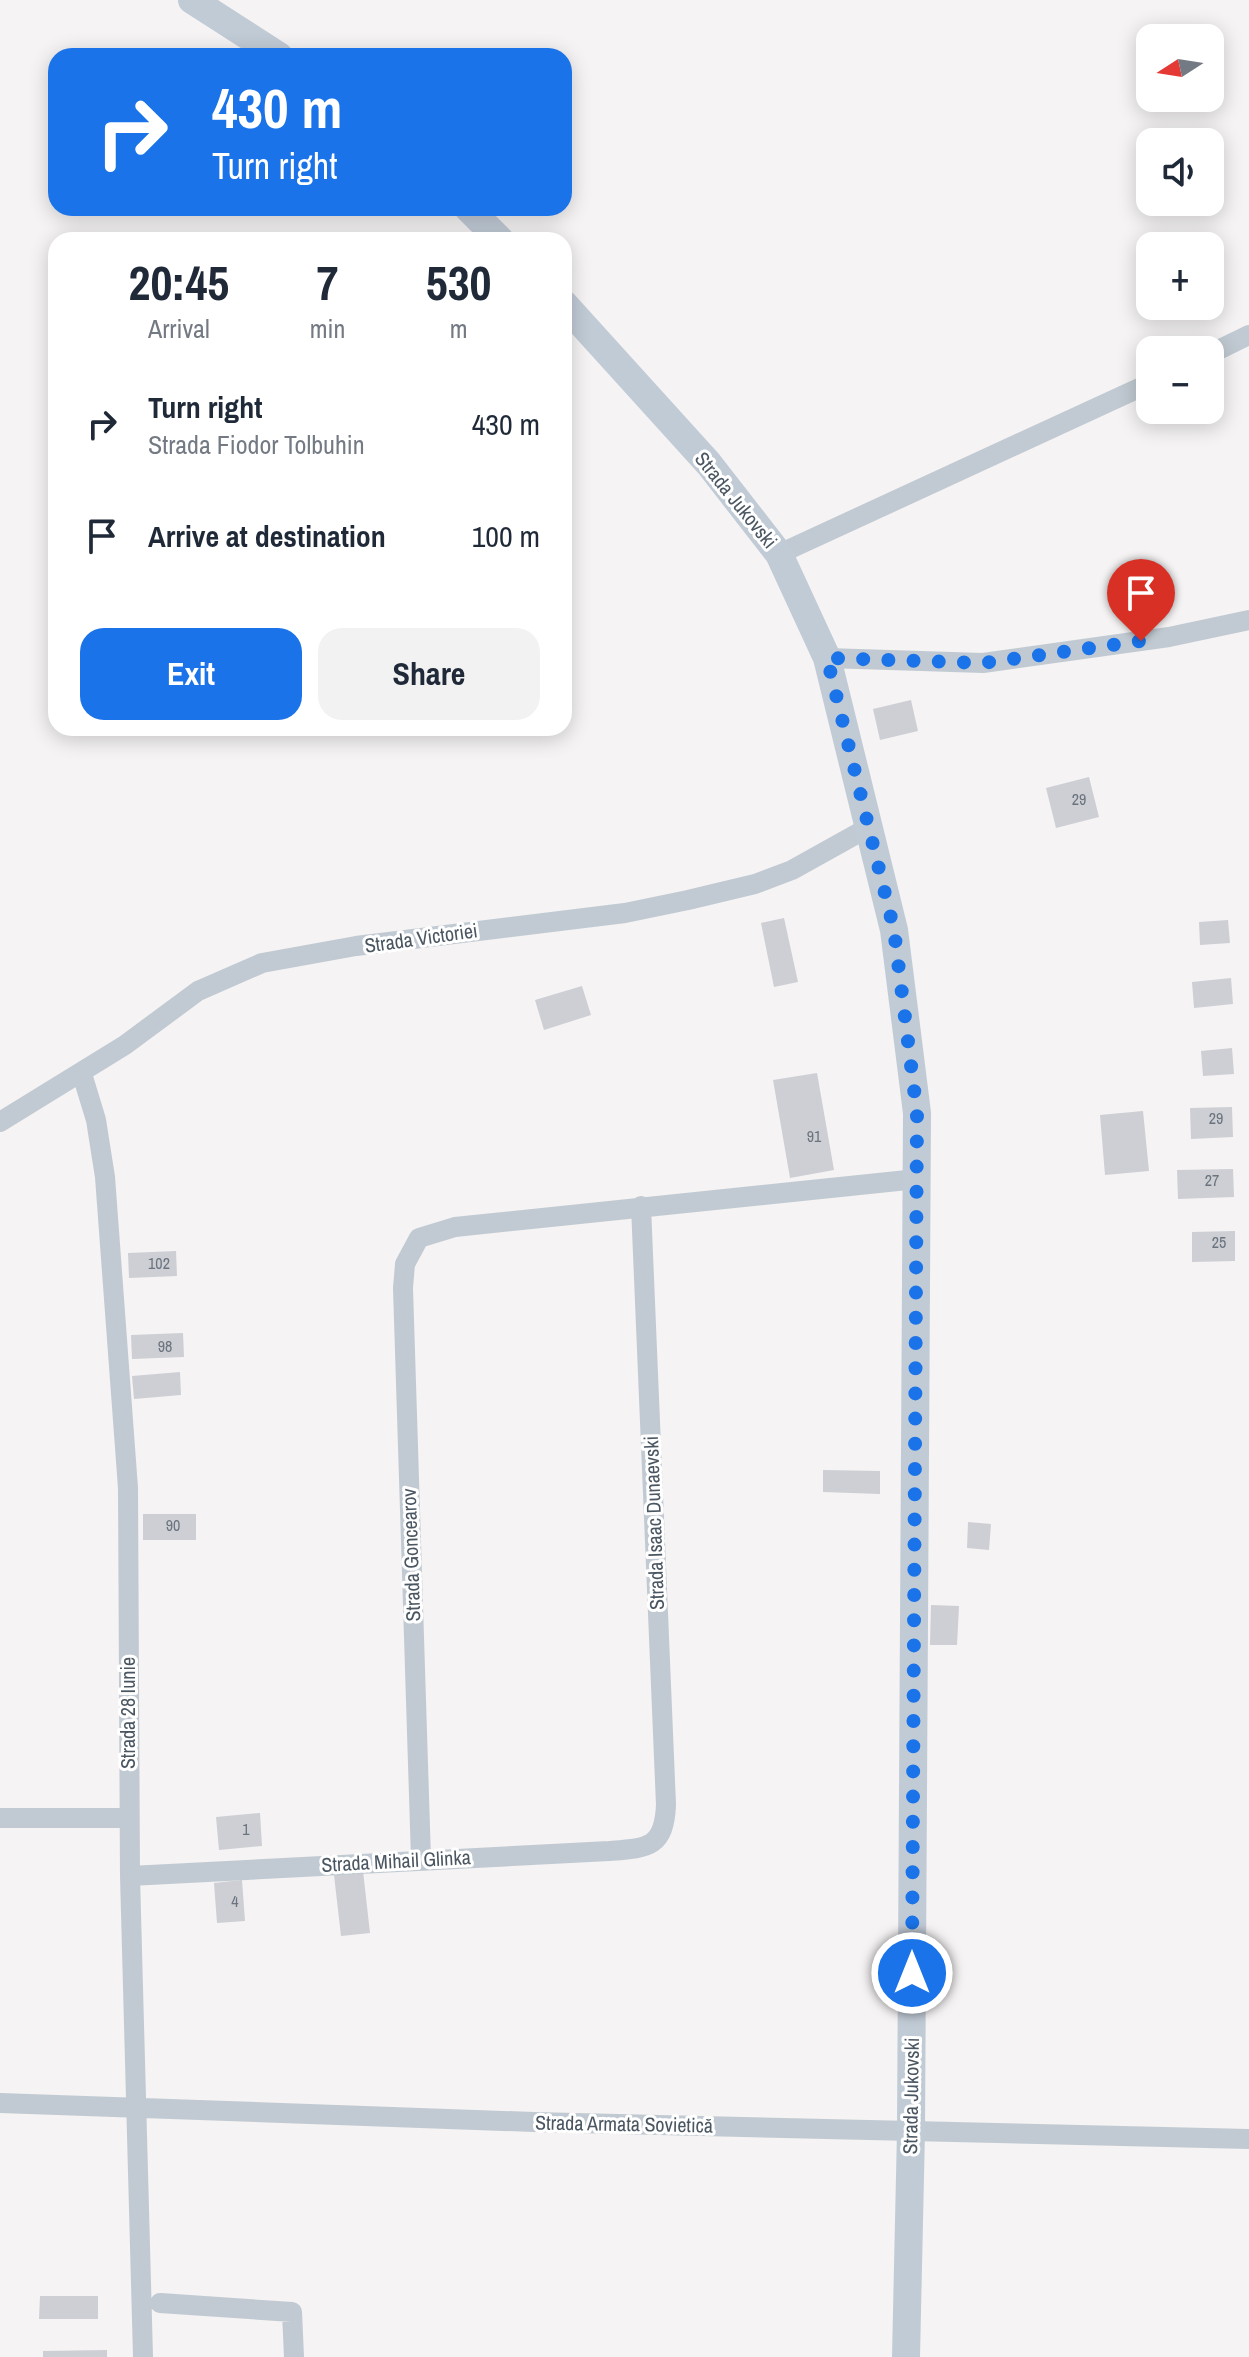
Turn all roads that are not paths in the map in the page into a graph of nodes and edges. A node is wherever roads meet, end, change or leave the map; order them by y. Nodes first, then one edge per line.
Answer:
1 (192, 0) edge
2 (267, 48) edge
3 (476, 216) edge
4 (492, 232) edge
5 (572, 313) edge
6 (1249, 335) edge
7 (1224, 347) edge
8 (1136, 389) edge
9 (779, 554) junction
10 (1249, 620) edge
11 (827, 658) junction
12 (871, 826) junction
13 (82, 1074) junction
14 (0, 1122) edge
15 (917, 1179) junction
16 (641, 1206) junction
17 (0, 1818) edge
18 (129, 1818) junction
19 (659, 1838) joint
20 (421, 1859) junction
21 (130, 1876) junction
22 (0, 2103) edge
23 (136, 2108) junction
24 (911, 2131) junction
25 (1249, 2139) edge
26 (160, 2303) dead end
27 (143, 2357) edge
28 (294, 2357) edge
29 (906, 2357) edge

1 - 2 main road
3 - 4 main road
5 - 9 main road, Strada Jukovski
6 - 7 street
8 - 9 street
9 - 11 main road, Strada Jukovski
10 - 11 street
11 - 12 main road, Strada Jukovski
12 - 13 street, Strada Victoriei
12 - 15 main road, Strada Jukovski
13 - 14 street, Strada Victoriei
13 - 18 street, Strada 28 Iunie
15 - 16 street
15 - 24 main road, Strada Jukovski
16 - 19 street, Strada Isaac Dunaevski
16 - 20 street, Strada Goncearov
17 - 18 street
18 - 21 street, Strada 28 Iunie
19 - 20 street, Strada Mihail Glinka
20 - 21 street, Strada Mihail Glinka
21 - 23 street, Strada 28 Iunie
22 - 23 street, Strada Armata Sovietică
23 - 24 street, Strada Armata Sovietică
23 - 27 street, Strada 28 Iunie
24 - 25 street, Strada Armata Sovietică
24 - 29 main road, Strada Jukovski
26 - 28 street

